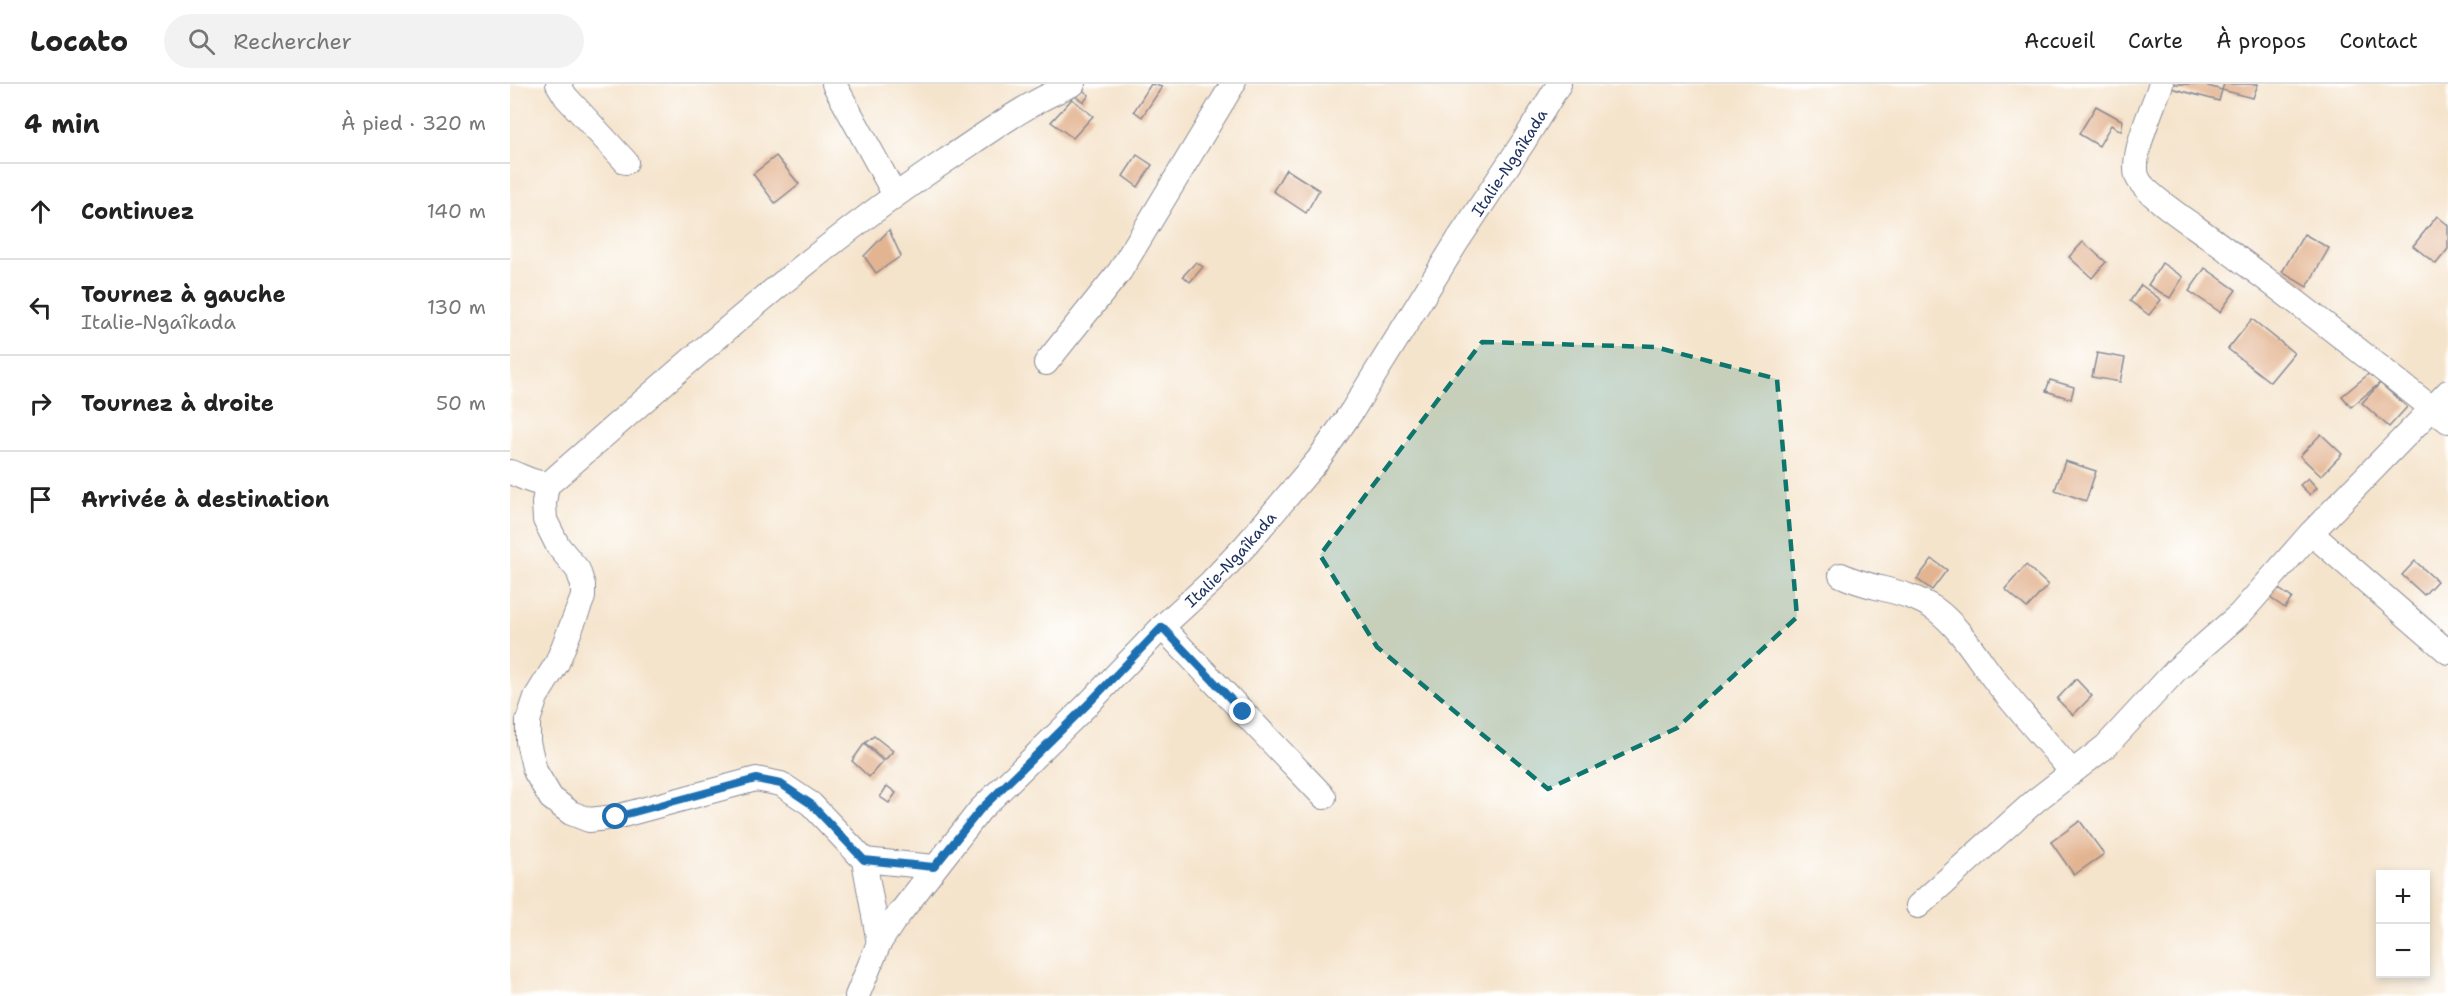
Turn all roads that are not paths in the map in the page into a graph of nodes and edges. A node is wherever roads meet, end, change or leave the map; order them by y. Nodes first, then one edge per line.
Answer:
1 (558, 84) edge
2 (834, 84) edge
3 (1073, 84) edge
4 (1233, 84) edge
5 (1559, 84) edge
6 (2161, 84) edge
7 (626, 162) dead end
8 (895, 195) junction
9 (1046, 363) dead end
10 (2442, 407) edge
11 (510, 472) edge
12 (547, 484) junction
13 (2311, 532) junction
14 (1840, 574) dead end
15 (1162, 627) junction
16 (2448, 652) edge
17 (2072, 772) junction
18 (1324, 798) dead end
19 (864, 860) junction
20 (934, 867) junction
21 (1918, 906) dead end
22 (879, 943) junction
23 (857, 996) edge

1 - 7 street
2 - 8 street
3 - 8 street
4 - 9 street
5 - 15 street, Italie-Ngaîkada
6 - 10 street
8 - 12 street
10 - 13 street
11 - 12 street
12 - 19 street
13 - 16 street
13 - 17 street
14 - 17 street
15 - 18 street
15 - 20 street, Italie-Ngaîkada
17 - 21 street
19 - 20 street
19 - 22 street
20 - 22 street, Italie-Ngaîkada
22 - 23 street, Italie-Ngaîkada

